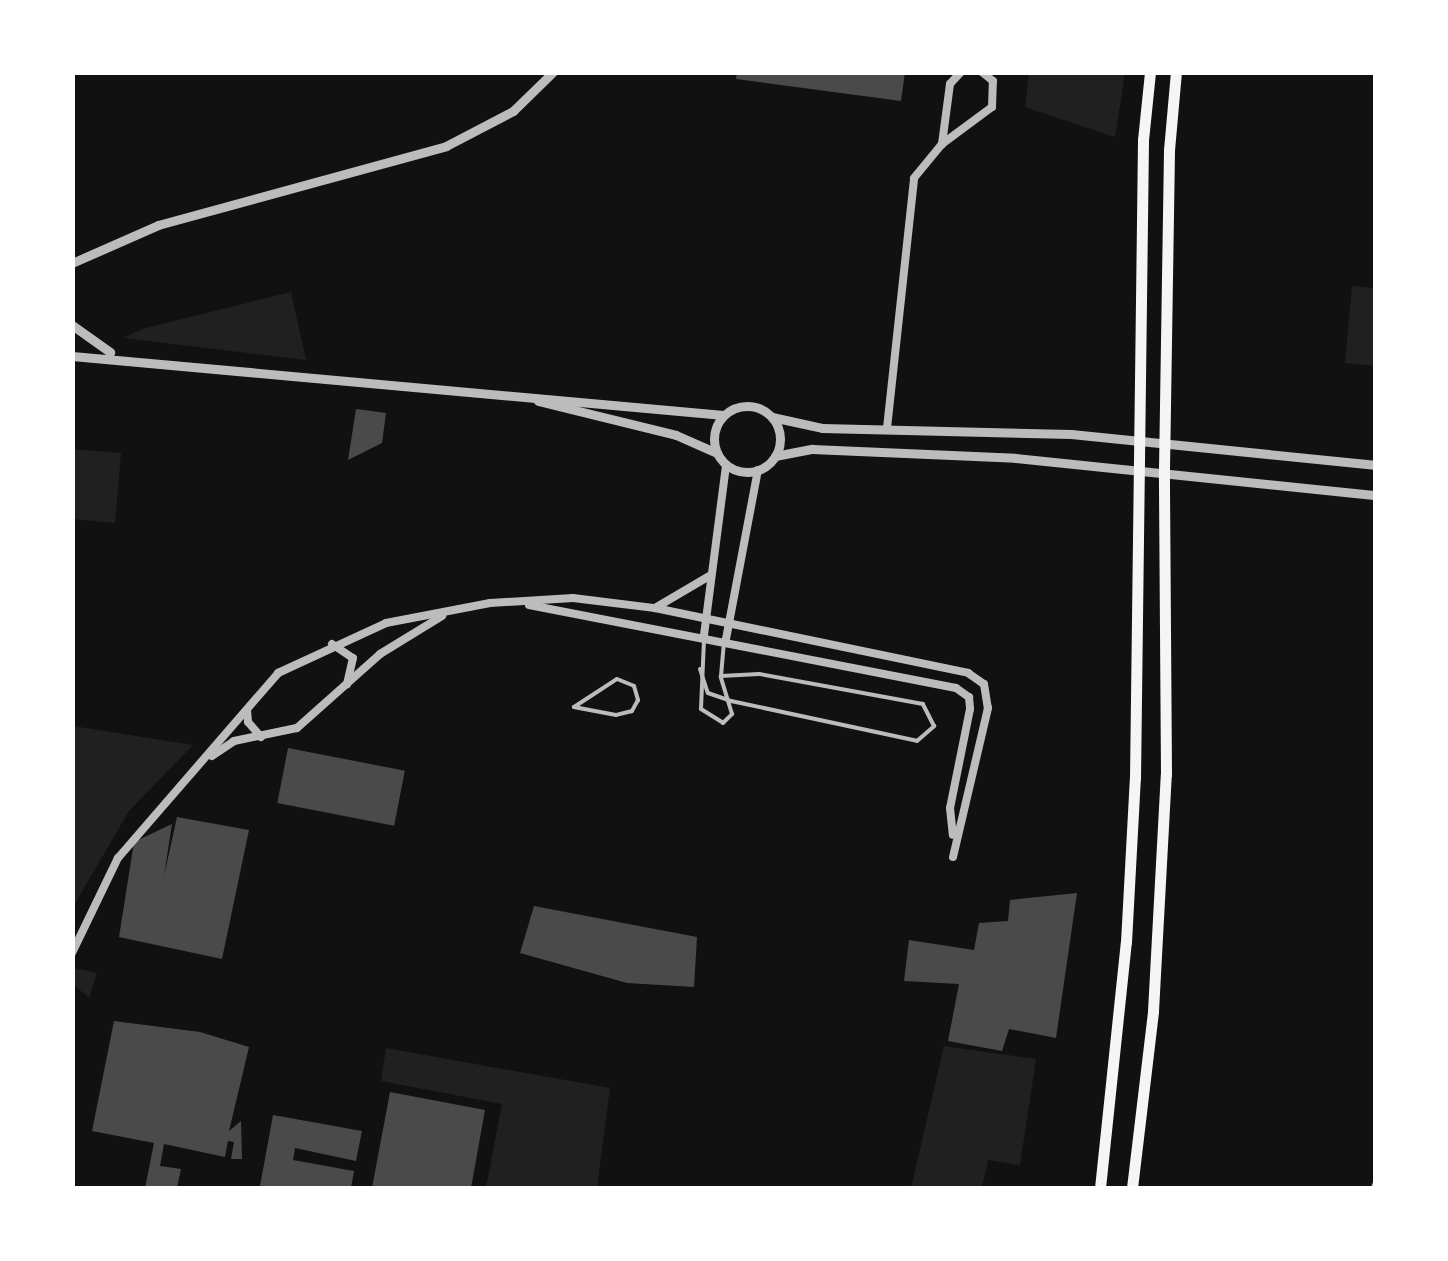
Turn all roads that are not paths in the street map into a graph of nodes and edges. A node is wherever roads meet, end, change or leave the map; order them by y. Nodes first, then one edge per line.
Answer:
1 (552, 72) edge
2 (961, 72) edge
3 (982, 72) edge
4 (1150, 72) edge
5 (1176, 72) edge
6 (942, 144) junction
7 (92, 253) junction
8 (72, 263) edge
9 (72, 272) edge
10 (72, 324) edge
11 (118, 355) junction
12 (72, 356) edge
13 (520, 396) junction
14 (723, 415) junction
15 (772, 416) junction
16 (887, 428) junction
17 (1138, 439) junction
18 (1166, 442) junction
19 (717, 454) junction
20 (776, 456) junction
21 (726, 465) junction
22 (1376, 465) edge
23 (1137, 468) junction
24 (1164, 469) junction
25 (758, 470) junction
26 (1376, 494) edge
27 (711, 575) junction
28 (520, 603) junction
29 (655, 608) junction
30 (448, 611) junction
31 (706, 618) junction
32 (728, 622) junction
33 (704, 635) junction
34 (726, 639) junction
35 (332, 644) junction
36 (700, 669) junction
37 (721, 676) junction
38 (347, 684) junction
39 (731, 701) junction
40 (574, 708) joint
41 (247, 710) junction
42 (261, 737) junction
43 (200, 764) junction
44 (954, 839) junction
45 (953, 857) dead end
46 (72, 954) edge
47 (1100, 1188) edge
48 (1132, 1188) edge

1 - 7 street
2 - 6 street
3 - 6 street
4 - 17 main road
5 - 18 main road
6 - 16 street
7 - 8 street
7 - 9 street
10 - 11 street
11 - 12 street
11 - 13 street
13 - 14 street
13 - 19 street
14 - 15 street
14 - 19 street
15 - 16 street
15 - 20 street
16 - 17 street
17 - 18 street
17 - 23 main road
18 - 22 street
18 - 24 main road
19 - 21 street
20 - 23 street
20 - 25 street
21 - 25 street
21 - 27 street
23 - 24 street
23 - 47 main road
24 - 26 street
24 - 48 main road
25 - 32 street
27 - 29 street
27 - 31 street
28 - 29 street
28 - 30 street
28 - 33 street
29 - 31 street
30 - 35 street
30 - 38 street
31 - 32 street
31 - 33 street
32 - 34 street
32 - 44 street
33 - 34 street
33 - 36 lane
34 - 37 lane
34 - 44 street
35 - 38 street
35 - 41 street
36 - 39 lane
36 - 39 lane
37 - 39 lane
37 - 39 lane
38 - 42 street
40 - 40 lane
41 - 42 street
41 - 43 street
42 - 43 street
43 - 46 street
44 - 45 street

